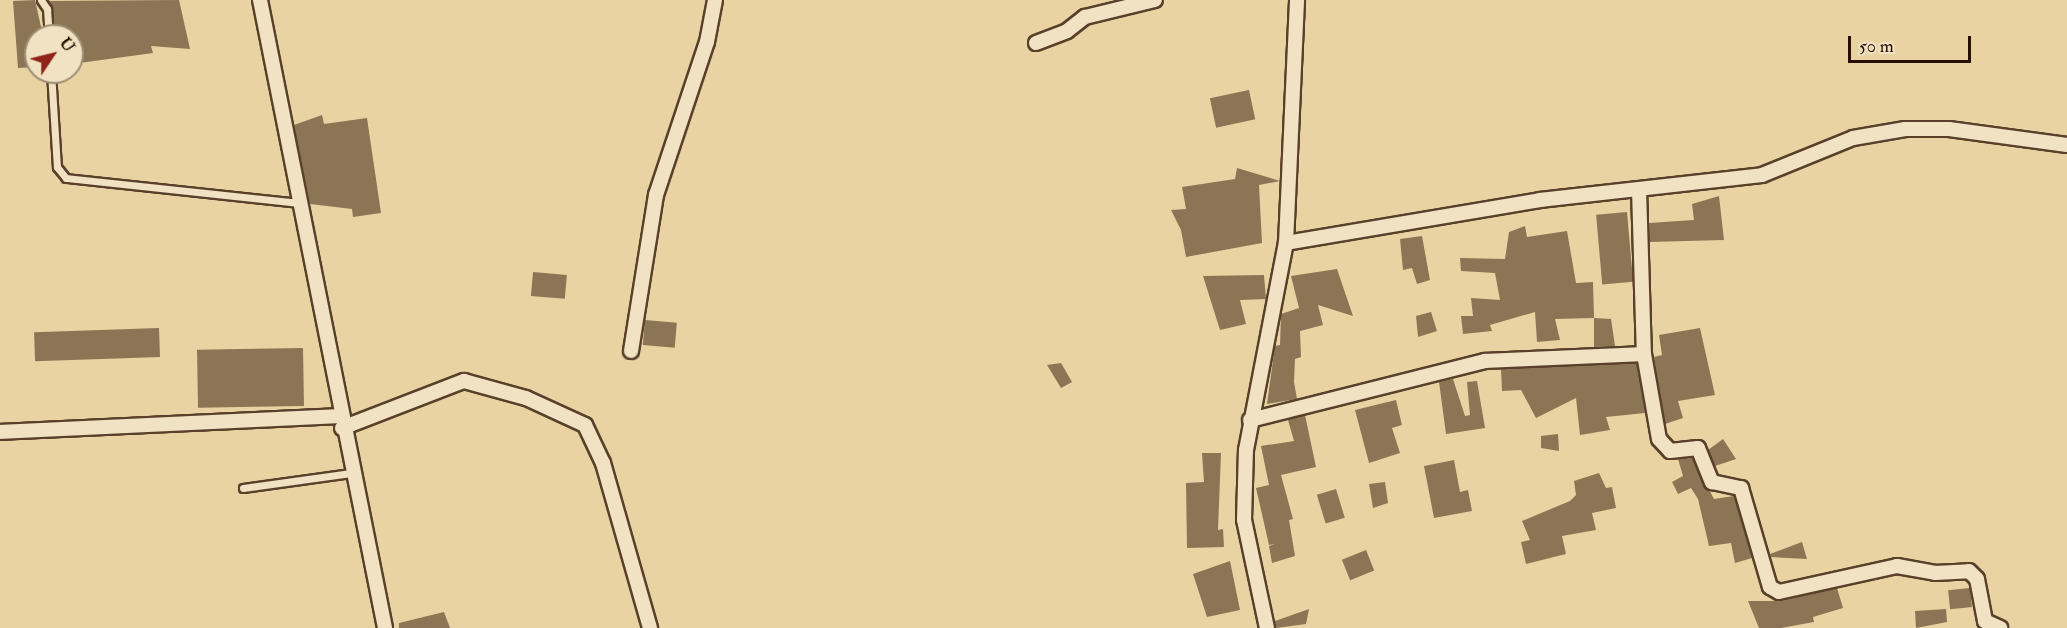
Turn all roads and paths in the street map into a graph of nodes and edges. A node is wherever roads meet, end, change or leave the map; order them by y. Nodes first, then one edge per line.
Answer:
1 (41, 0) edge
2 (260, 0) edge
3 (715, 0) edge
4 (1155, 0) edge
5 (1297, 0) edge
6 (48, 24) edge
7 (1036, 43) dead end
8 (52, 84) edge
9 (2067, 145) edge
10 (1639, 189) junction
11 (301, 203) junction
12 (1286, 243) junction
13 (631, 351) dead end
14 (1644, 354) junction
15 (1250, 420) junction
16 (341, 422) junction
17 (0, 432) edge
18 (351, 472) junction
19 (243, 488) dead end
20 (385, 628) edge
21 (650, 628) edge
22 (1267, 628) edge
23 (2000, 628) edge

1 - 6 lane
2 - 11 street
3 - 13 street
4 - 7 street
5 - 12 street
8 - 11 lane
9 - 10 street
10 - 12 street
10 - 14 street
11 - 16 street
12 - 15 street
14 - 15 street
14 - 23 street
15 - 22 street
16 - 17 street
16 - 18 street
16 - 21 street
18 - 19 lane
18 - 20 street

